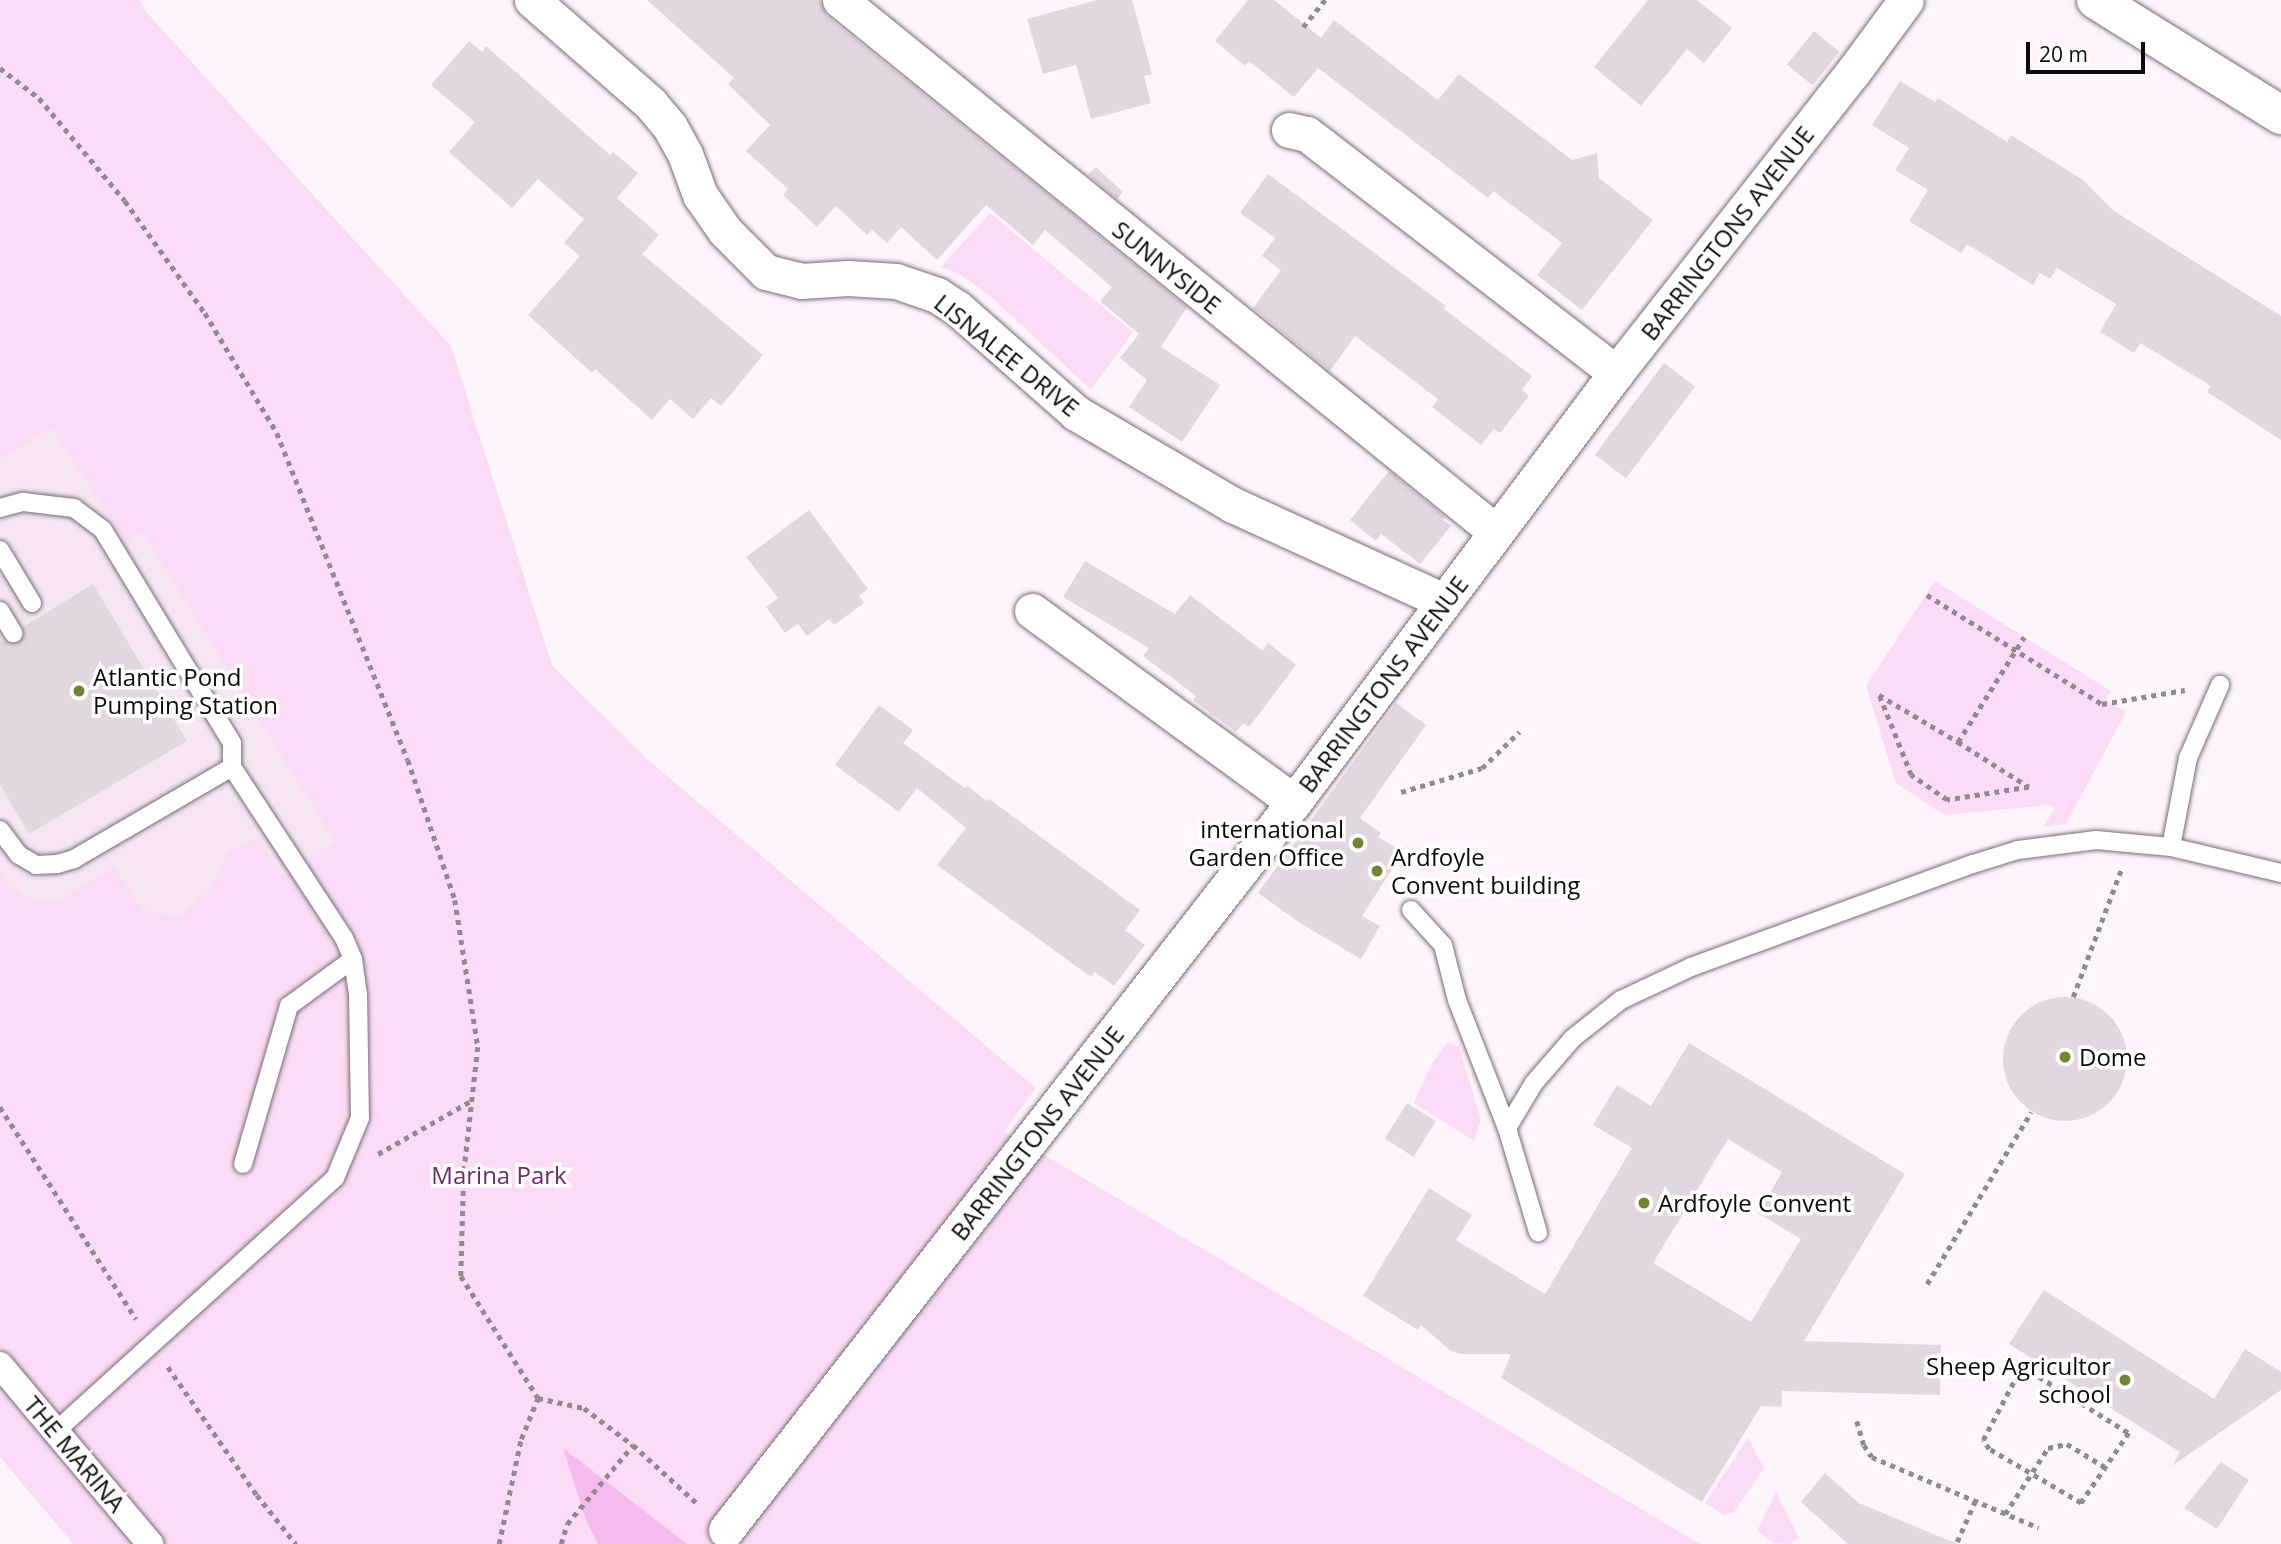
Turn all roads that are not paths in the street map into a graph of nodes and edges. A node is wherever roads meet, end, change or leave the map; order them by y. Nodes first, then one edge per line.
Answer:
1 (532, 0) edge
2 (840, 0) edge
3 (1906, 0) edge
4 (2096, 0) edge
5 (2281, 115) edge
6 (1289, 130) dead end
7 (1616, 373) junction
8 (0, 508) edge
9 (1496, 532) junction
10 (0, 550) edge
11 (1444, 601) junction
12 (32, 603) dead end
13 (0, 611) edge
14 (1032, 611) dead end
15 (13, 632) dead end
16 (2220, 685) road end
17 (232, 768) junction
18 (1294, 802) junction
19 (0, 830) edge
20 (2171, 847) junction
21 (2281, 873) edge
22 (1411, 910) dead end
23 (353, 959) junction
24 (1507, 1128) junction
25 (243, 1164) dead end
26 (1538, 1232) dead end
27 (0, 1365) edge
28 (56, 1430) junction
29 (726, 1530) road end
30 (150, 1544) edge

1 - 11 street, LISNALEE DRIVE
2 - 9 street, SUNNYSIDE
3 - 7 street, BARRINGTONS AVENUE
4 - 5 street
6 - 7 street
7 - 9 street, BARRINGTONS AVENUE
8 - 17 lane
9 - 11 street, BARRINGTONS AVENUE
10 - 12 lane
11 - 18 street, BARRINGTONS AVENUE
13 - 15 lane
14 - 18 street
16 - 20 lane
17 - 19 lane
17 - 23 lane
18 - 29 street, BARRINGTONS AVENUE
20 - 21 lane
20 - 24 lane
22 - 24 lane
23 - 25 lane
23 - 28 lane
24 - 26 lane
27 - 28 street, THE MARINA
28 - 30 street, THE MARINA

